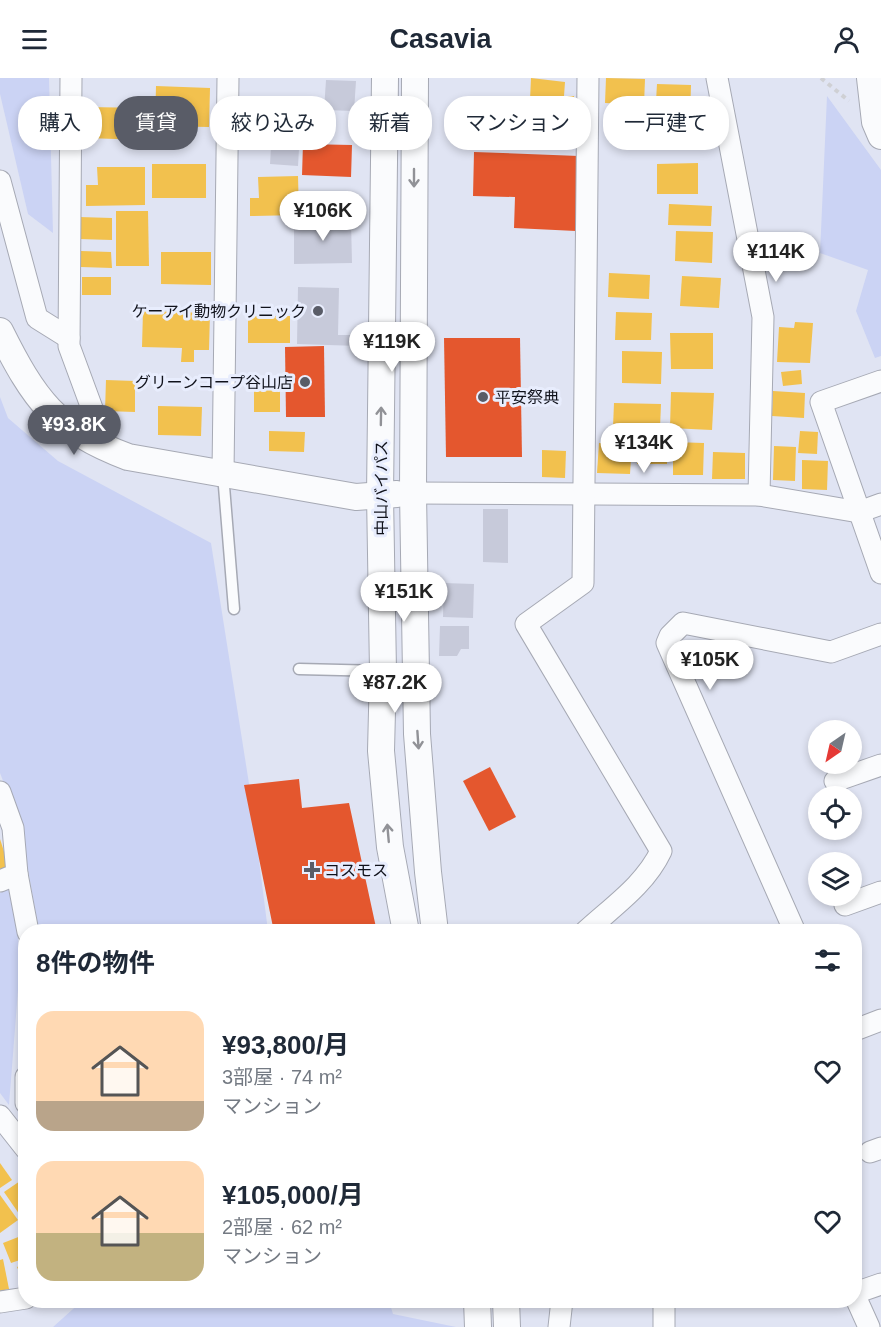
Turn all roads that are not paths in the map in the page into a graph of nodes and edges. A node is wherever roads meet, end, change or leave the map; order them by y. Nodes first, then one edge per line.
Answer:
1 (71, 78) edge
2 (228, 78) edge
3 (385, 78) edge
4 (415, 78) edge
5 (588, 78) edge
6 (717, 78) edge
7 (870, 78) edge
8 (881, 136) edge
9 (0, 181) edge
10 (0, 331) edge
11 (69, 338) junction
12 (881, 381) edge
13 (107, 449) junction
14 (223, 473) junction
15 (413, 493) junction
16 (585, 493) junction
17 (380, 495) junction
18 (759, 495) junction
19 (881, 504) edge
20 (859, 512) junction
21 (881, 573) edge
22 (234, 609) dead end
23 (881, 634) edge
24 (299, 669) dead end
25 (383, 671) junction
26 (881, 765) edge
27 (835, 781) dead end
28 (0, 792) edge
29 (8, 878) edge
30 (881, 892) edge
31 (862, 899) edge
32 (25, 924) edge
33 (404, 924) edge
34 (434, 924) edge
35 (594, 924) edge
36 (791, 924) edge
37 (881, 1020) edge
38 (862, 1027) edge
39 (0, 1116) edge
40 (18, 1139) edge
41 (881, 1284) edge
42 (862, 1291) edge
43 (18, 1299) edge
44 (0, 1302) edge
45 (477, 1308) edge
46 (506, 1308) edge
47 (561, 1308) edge
48 (664, 1308) edge
49 (861, 1308) edge
50 (478, 1327) edge
51 (507, 1327) edge
52 (559, 1327) edge
53 (664, 1327) edge
54 (869, 1327) edge

1 - 11 street
2 - 14 street
17 -> 3 street, 中山バイパス
4 -> 15 street, 中山バイパス
5 - 16 street
6 - 18 street
7 - 8 street
9 - 11 street
10 - 13 street
11 - 13 street
12 - 20 street
13 - 14 street
14 - 17 street
14 - 22 lane
15 - 16 street
15 - 17 street
15 -> 34 street, 中山バイパス
16 - 18 street
16 - 35 street
17 - 25 street, 中山バイパス
18 - 20 street
19 - 20 street
20 - 21 street
23 - 36 street
24 - 25 lane
33 -> 25 street, 中山バイパス
26 - 27 street
28 - 29 street
29 - 32 street
30 - 31 street
37 - 38 street
39 - 40 street
41 - 42 street
43 - 44 street
45 - 50 street
46 - 51 street
47 - 52 street
48 - 53 street
49 - 54 street

